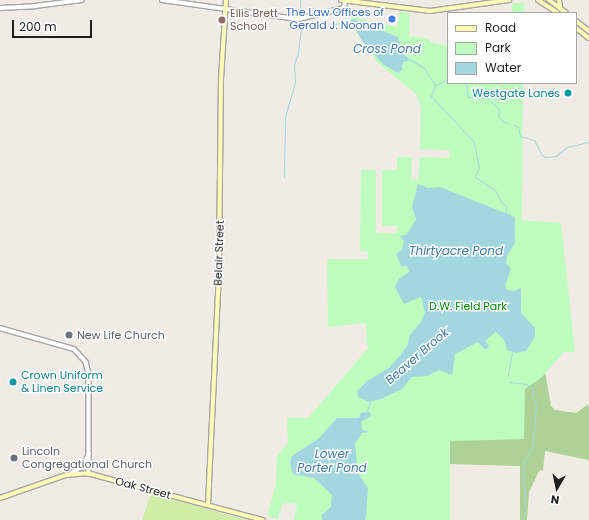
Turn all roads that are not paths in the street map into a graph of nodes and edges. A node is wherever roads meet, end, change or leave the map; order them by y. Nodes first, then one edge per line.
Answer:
1 (82, 0) edge
2 (162, 0) edge
3 (226, 0) edge
4 (343, 0) edge
5 (509, 0) edge
6 (538, 0) edge
7 (549, 0) edge
8 (559, 0) edge
9 (0, 8) edge
10 (560, 8) junction
11 (225, 10) junction
12 (556, 12) edge
13 (565, 12) edge
14 (577, 22) edge
15 (577, 29) edge
16 (589, 31) edge
17 (589, 38) edge
18 (0, 328) edge
19 (90, 452) junction
20 (71, 474) junction
21 (90, 474) junction
22 (0, 498) edge
23 (208, 505) junction
24 (263, 520) edge

1 - 9 street
2 - 11 street
3 - 11 main road, Belair Street
4 - 5 main road
4 - 11 street
6 - 12 main road
7 - 10 main road
8 - 10 main road
10 - 13 main road
11 - 23 main road, Belair Street
14 - 16 main road
15 - 17 main road
18 - 19 street
19 - 20 street
19 - 21 street
20 - 21 main road, Oak Street
20 - 22 main road, Oak Street
21 - 23 main road, Oak Street
23 - 24 main road, Oak Street

